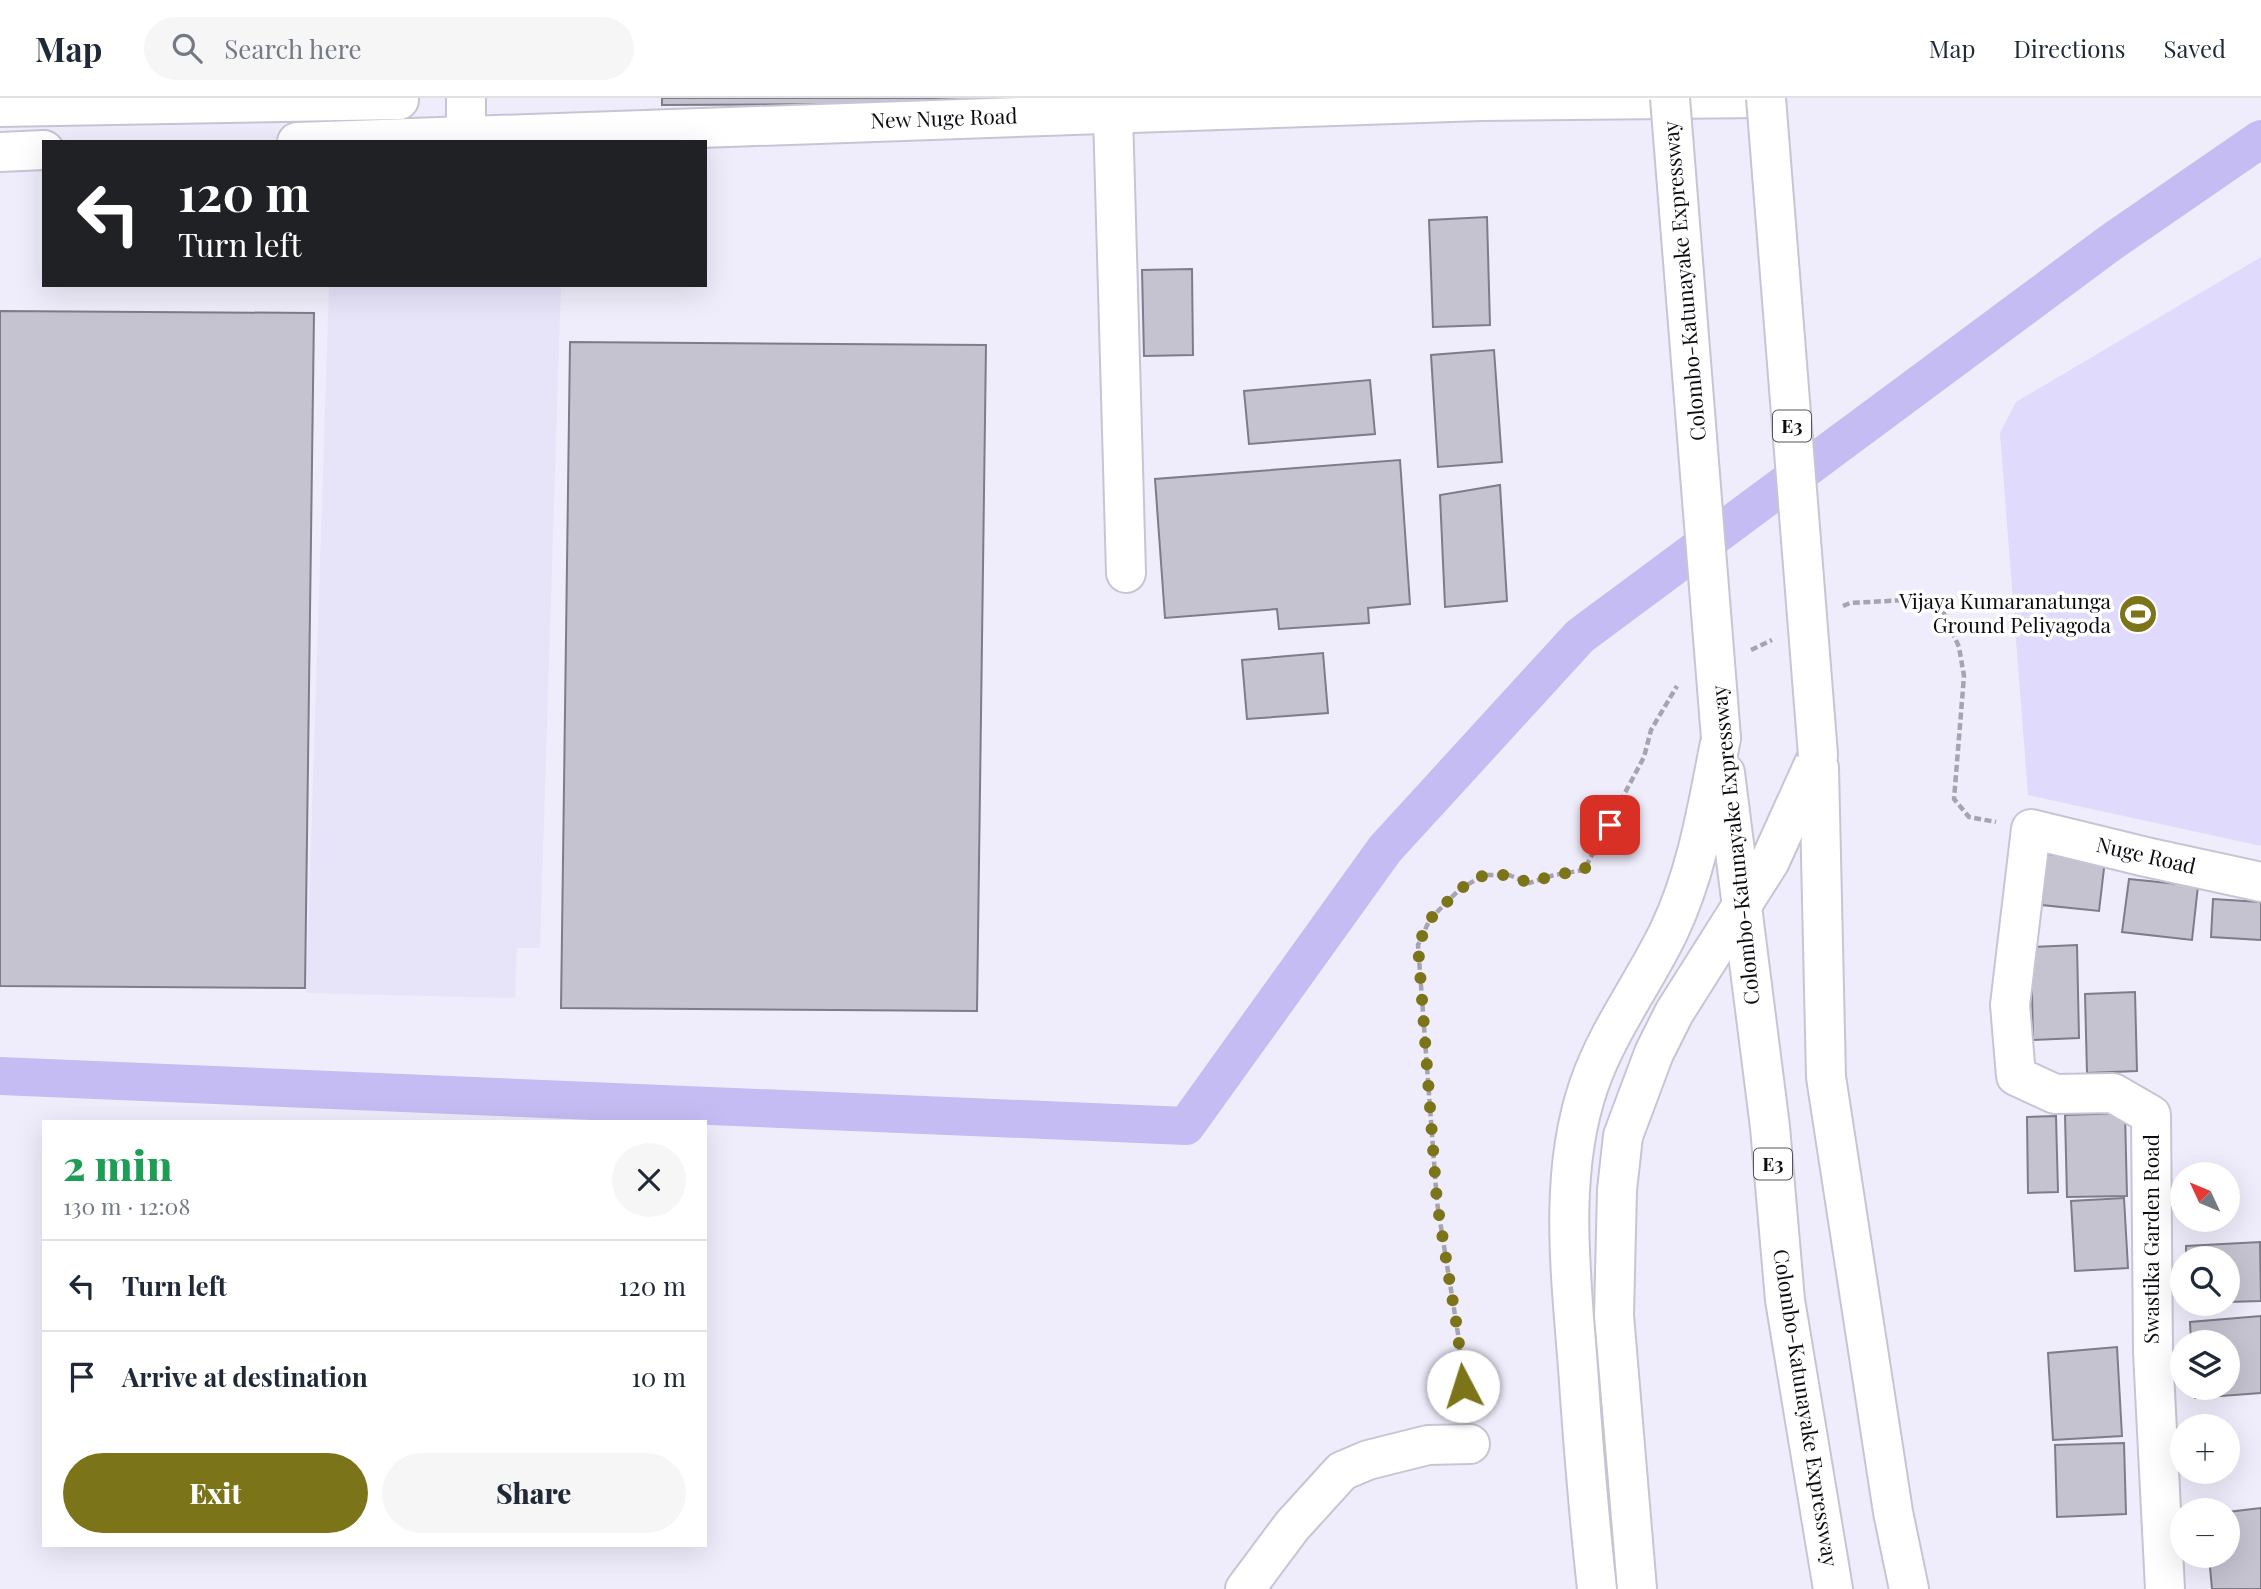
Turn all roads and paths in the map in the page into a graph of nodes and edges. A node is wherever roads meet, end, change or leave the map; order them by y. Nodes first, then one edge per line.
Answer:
1 (466, 98) edge
2 (1670, 98) edge
3 (1760, 98) edge
4 (1766, 98) edge
5 (399, 99) edge
6 (1481, 99) edge
7 (0, 107) edge
8 (1113, 114) junction
9 (466, 136) junction
10 (398, 138) junction
11 (348, 140) edge
12 (42, 150) edge
13 (0, 152) edge
14 (1126, 573) dead end
15 (1837, 608) dead end
16 (1651, 730) dead end
17 (1721, 738) junction
18 (1818, 755) junction
19 (2031, 829) junction
20 (2261, 882) edge
21 (1741, 909) junction
22 (1470, 1444) joint
23 (1245, 1589) edge
24 (1597, 1589) edge
25 (1637, 1589) edge
26 (1833, 1589) edge
27 (1909, 1589) edge
28 (2165, 1589) edge

1 - 9 main road
2 - 17 main road, Colombo-Katunayake Expressway / E3, bridge
3 - 6 main road, New Nuge Road
4 - 18 main road, E3, bridge
5 - 7 main road
5 - 10 main road
6 - 8 main road, New Nuge Road
8 - 9 main road, New Nuge Road
8 - 14 main road
9 - 10 main road, New Nuge Road
10 - 11 main road, New Nuge Road
12 - 13 main road
15 - 19 path
16 - 22 path
17 - 21 main road, Colombo-Katunayake Expressway / E3
17 - 24 main road
18 - 21 main road
18 - 27 main road, E3
19 - 20 main road, Nuge Road
19 - 28 main road, Swastika Garden Road
21 - 25 main road
21 - 26 main road, Colombo-Katunayake Expressway / E3
22 - 23 main road

